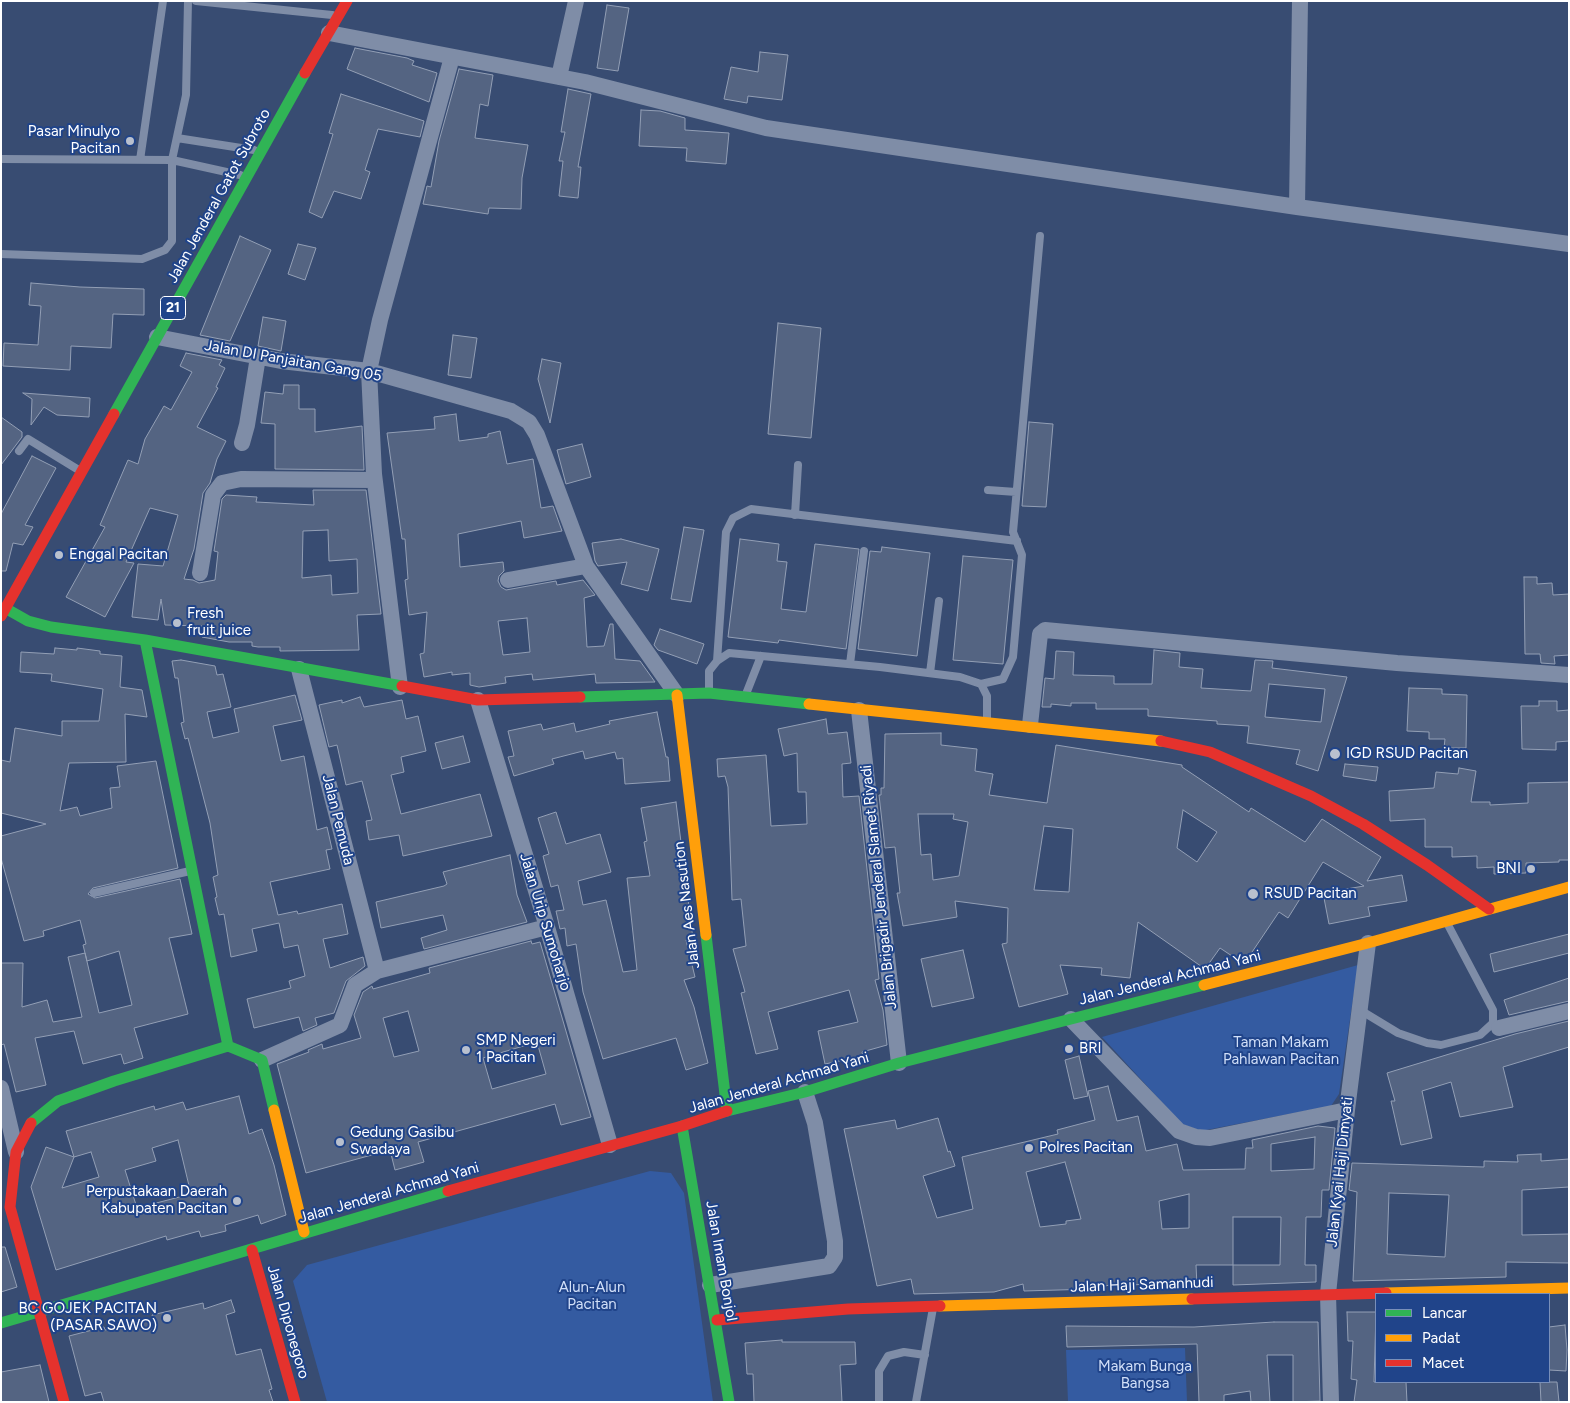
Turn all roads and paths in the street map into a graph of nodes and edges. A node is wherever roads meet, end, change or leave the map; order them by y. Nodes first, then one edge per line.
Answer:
1 (163, 1) edge
2 (188, 1) edge
3 (196, 1) edge
4 (346, 1) edge
5 (576, 1) edge
6 (1300, 1) edge
7 (339, 16) junction
8 (329, 33) junction
9 (452, 57) junction
10 (559, 77) junction
11 (177, 138) junction
12 (260, 151) junction
13 (1, 159) edge
14 (140, 160) junction
15 (172, 160) junction
16 (247, 176) junction
17 (1296, 207) junction
18 (1040, 236) dead end
19 (1569, 244) edge
20 (1, 254) edge
21 (157, 336) junction
22 (258, 357) junction
23 (369, 371) junction
24 (242, 443) dead end
25 (19, 451) dead end
26 (798, 465) dead end
27 (82, 472) junction
28 (374, 480) junction
29 (988, 490) dead end
30 (1016, 492) junction
31 (795, 515) junction
32 (1016, 540) junction
33 (864, 551) dead end
34 (586, 566) junction
35 (200, 573) dead end
36 (508, 580) dead end
37 (939, 601) dead end
38 (3, 610) edge
39 (145, 640) junction
40 (761, 656) junction
41 (717, 661) junction
42 (850, 664) junction
43 (299, 669) junction
44 (930, 673) junction
45 (1569, 675) edge
46 (980, 684) junction
47 (400, 688) junction
48 (709, 693) junction
49 (677, 695) junction
50 (745, 697) junction
51 (478, 700) junction
52 (858, 710) junction
53 (987, 722) junction
54 (1030, 726) junction
55 (192, 870) junction
56 (1569, 887) edge
57 (94, 892) dead end
58 (1489, 909) junction
59 (1447, 921) junction
60 (547, 927) junction
61 (1368, 943) junction
62 (377, 971) junction
63 (1360, 1010) junction
64 (1569, 1011) edge
65 (1071, 1019) junction
66 (1498, 1028) dead end
67 (228, 1046) junction
68 (262, 1060) junction
69 (898, 1063) junction
70 (1, 1088) edge
71 (805, 1092) junction
72 (1347, 1110) junction
73 (727, 1112) junction
74 (682, 1126) junction
75 (610, 1145) junction
76 (16, 1152) junction
77 (304, 1232) junction
78 (252, 1250) junction
79 (710, 1284) junction
80 (1569, 1288) edge
81 (1328, 1294) junction
82 (934, 1306) junction
83 (38, 1313) junction
84 (717, 1320) junction
85 (1, 1323) edge
86 (926, 1355) junction
87 (64, 1402) edge
88 (295, 1402) edge
89 (729, 1402) edge
90 (879, 1402) edge
91 (916, 1402) edge
92 (1331, 1402) edge

1 - 14 lane
2 - 11 lane
3 - 7 lane
4 - 7 main road, Jalan Jenderal Gatot Subroto / 21
5 - 10 street
6 - 17 street
7 - 8 main road, Jalan Jenderal Gatot Subroto / 21
8 - 9 street
8 - 12 main road, Jalan Jenderal Gatot Subroto / 21
9 - 10 street
9 - 23 street
10 - 17 street
11 - 12 lane
11 - 15 lane
12 - 16 main road, Jalan Jenderal Gatot Subroto / 21
13 - 14 lane
14 - 15 lane
15 - 16 lane
15 - 20 lane
16 - 21 main road, Jalan Jenderal Gatot Subroto / 21
17 - 19 street
18 - 30 lane
21 - 22 street, Jalan DI Panjaitan Gang 05
21 - 27 main road, Jalan Jenderal Gatot Subroto / 21
22 - 23 street, Jalan DI Panjaitan Gang 05
22 - 24 street
23 - 28 street
23 - 34 street, Jalan DI Panjaitan Gang 05
25 - 27 lane
26 - 31 lane
27 - 38 main road, Jalan Jenderal Gatot Subroto / 21
28 - 35 street
28 - 47 street
29 - 30 lane
30 - 32 lane
31 - 32 lane
31 - 41 lane
32 - 46 lane
33 - 42 lane
34 - 36 street
34 - 49 street, Jalan DI Panjaitan Gang 05
37 - 44 lane
38 - 39 main road
39 - 43 main road
39 - 55 main road
40 - 41 lane
40 - 42 lane
40 - 50 lane
41 - 48 lane
42 - 44 lane
43 - 47 main road
43 - 62 street, Jalan Pemuda
44 - 46 lane
45 - 54 street
46 - 53 lane
47 - 51 main road
48 - 49 main road
48 - 50 main road
49 - 51 main road
49 - 73 main road, Jalan Aes Nasution
50 - 52 main road
51 - 60 street, Jalan Urip Sumoharjo
52 - 53 main road
52 - 69 street, Jalan Brigadir Jenderal Slamet Riyadi
53 - 54 main road
54 - 58 main road
55 - 57 lane
55 - 67 main road
56 - 58 main road, Jalan Jenderal Achmad Yani
58 - 59 main road, Jalan Jenderal Achmad Yani
59 - 61 main road, Jalan Jenderal Achmad Yani
59 - 63 lane
60 - 62 street
60 - 75 street, Jalan Urip Sumoharjo
61 - 63 street, Jalan Kyai Haji Dimyati
61 - 65 main road, Jalan Jenderal Achmad Yani
62 - 68 street
63 - 72 street, Jalan Kyai Haji Dimyati
64 - 66 street
65 - 69 main road, Jalan Jenderal Achmad Yani
65 - 72 street
67 - 68 main road
67 - 76 main road
68 - 77 main road
69 - 71 main road, Jalan Jenderal Achmad Yani
70 - 76 street
71 - 73 main road, Jalan Jenderal Achmad Yani
71 - 79 street
72 - 81 street, Jalan Kyai Haji Dimyati
73 - 74 main road, Jalan Jenderal Achmad Yani
74 - 75 main road, Jalan Jenderal Achmad Yani
74 - 79 main road, Jalan Imam Bonjol
75 - 77 main road, Jalan Jenderal Achmad Yani
76 - 83 main road
77 - 78 main road, Jalan Jenderal Achmad Yani
78 - 83 main road, Jalan Jenderal Achmad Yani
78 - 88 main road, Jalan Diponegoro
79 - 84 main road, Jalan Imam Bonjol
80 - 81 main road, Jalan Haji Samanhudi
81 - 82 main road, Jalan Haji Samanhudi
81 - 92 street, Jalan Kyai Haji Dimyati
82 - 84 main road, Jalan Haji Samanhudi
82 - 86 lane
83 - 85 main road, Jalan Jenderal Achmad Yani
83 - 87 main road
84 - 89 main road, Jalan Imam Bonjol
86 - 90 lane
86 - 91 lane

